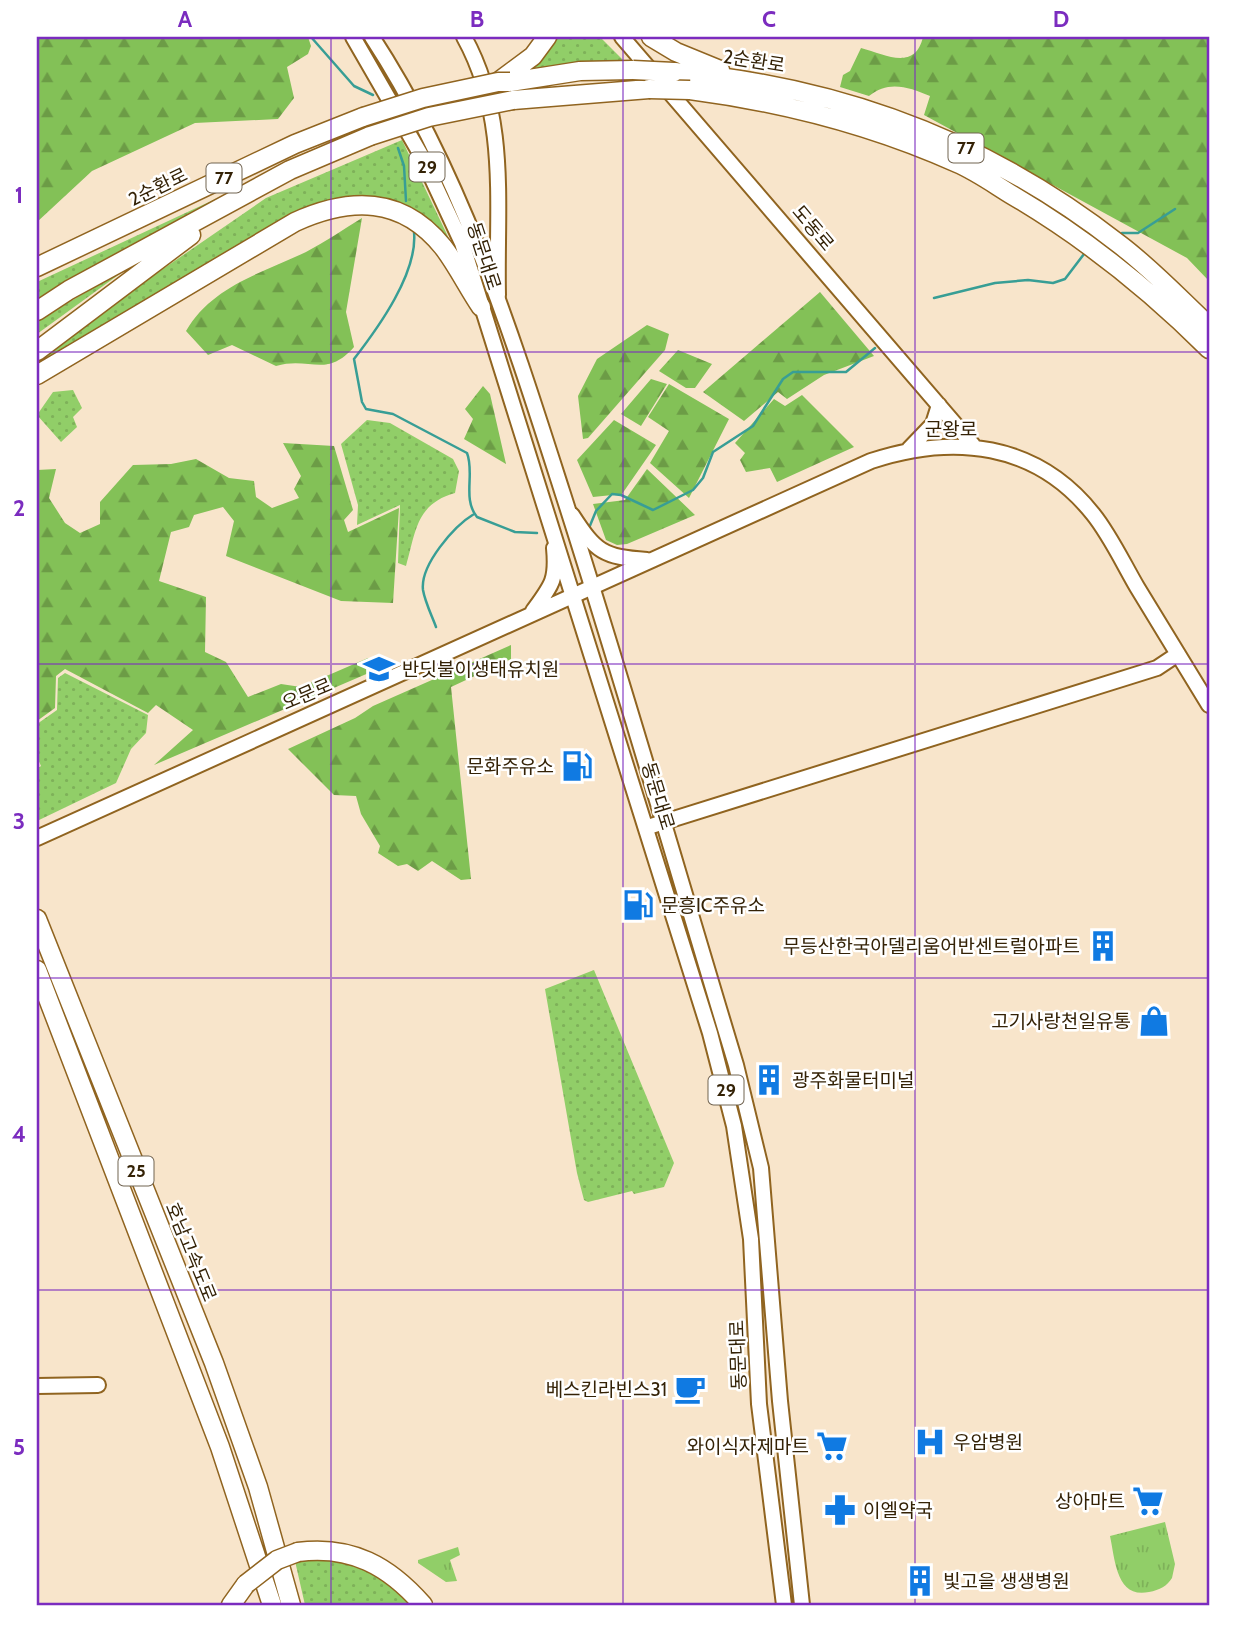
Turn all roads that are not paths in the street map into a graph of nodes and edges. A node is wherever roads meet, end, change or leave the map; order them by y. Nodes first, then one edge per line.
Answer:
1 (352, 37) edge
2 (372, 37) edge
3 (464, 37) edge
4 (547, 37) edge
5 (622, 37) edge
6 (651, 37) edge
7 (752, 82) junction
8 (507, 84) junction
9 (242, 198) junction
10 (87, 244) junction
11 (37, 257) edge
12 (37, 267) edge
13 (489, 307) junction
14 (37, 311) edge
15 (1209, 326) edge
16 (1209, 349) edge
17 (37, 351) edge
18 (37, 375) edge
19 (939, 405) junction
20 (973, 445) junction
21 (908, 450) junction
22 (567, 506) junction
23 (551, 520) junction
24 (652, 561) junction
25 (592, 587) junction
26 (575, 594) junction
27 (530, 615) junction
28 (1178, 654) junction
29 (1209, 705) edge
30 (663, 823) junction
31 (648, 827) junction
32 (37, 837) edge
33 (37, 919) edge
34 (677, 923) junction
35 (704, 959) junction
36 (37, 970) edge
37 (98, 1385) dead end
38 (37, 1386) edge
39 (231, 1605) edge
40 (272, 1605) edge
41 (291, 1605) edge
42 (423, 1605) edge
43 (785, 1605) edge
44 (802, 1605) edge

1 - 13 main road, 동문대로 / 29
2 - 13 main road, 동문대로 / 29
3 - 13 main road, 동문대로
4 - 8 highway
5 - 19 main road, 도동로
6 - 7 highway
7 - 8 highway, 2순환로 / 77, bridge
7 - 15 highway, 2순환로 / 77
8 - 9 highway, 2순환로 / 77, bridge
8 - 10 highway, 2순환로 / 77, bridge
8 - 16 highway, 2순환로 / 77, bridge
9 - 14 highway
9 - 17 highway
10 - 11 highway
10 - 12 highway
13 - 18 highway
13 - 22 main road, 동문대로 / 29
13 - 23 main road, 동문대로 / 29
19 - 20 main road, 도동로
19 - 21 main road
20 - 21 main road, 군왕로
20 - 28 main road, 군왕로
21 - 24 main road, 군왕로
22 - 24 main road
22 - 25 main road, 동문대로 / 29
23 - 26 main road, 동문대로 / 29
23 - 27 main road
24 - 25 main road, 군왕로
25 - 26 main road, 오문로
25 - 30 main road, 동문대로 / 29
26 - 27 main road, 오문로
26 - 31 main road, 동문대로 / 29
27 - 32 main road, 오문로
28 - 29 main road, 군왕로
28 - 30 main road
30 - 31 main road
30 - 35 main road, 동문대로 / 29
31 - 34 main road, 동문대로 / 29
33 - 41 highway, 호남고속도로 / 25
34 - 35 main road
34 - 43 main road, 동문대로 / 29
35 - 44 main road, 동문대로 / 29
36 - 40 highway, 25
37 - 38 main road
39 - 42 highway, bridge

